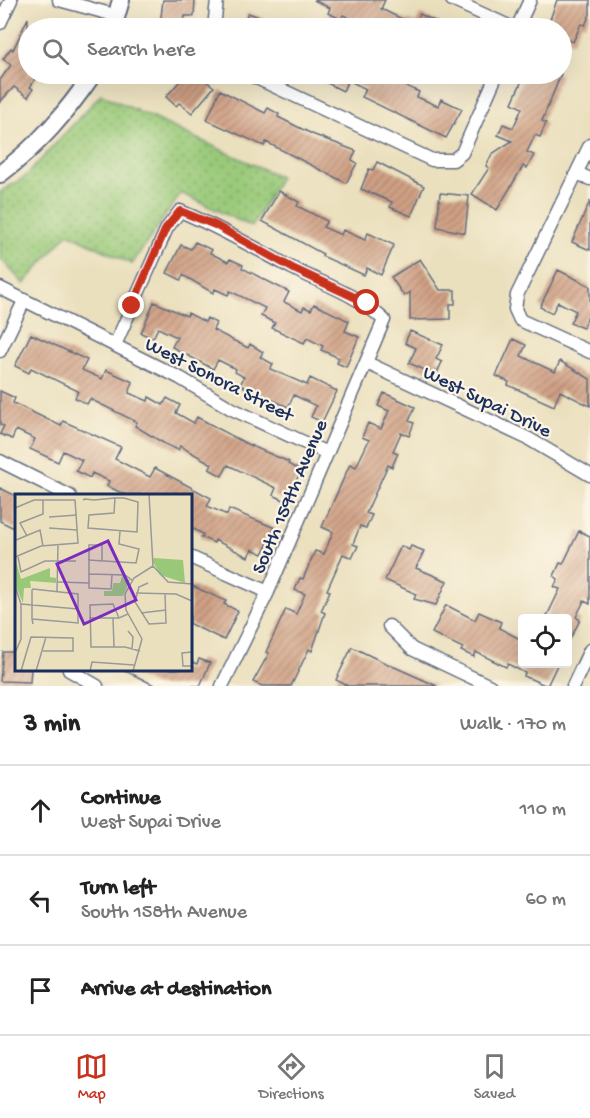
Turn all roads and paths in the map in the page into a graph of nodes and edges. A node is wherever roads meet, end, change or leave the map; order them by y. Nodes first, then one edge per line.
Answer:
1 (11, 0) edge
2 (59, 0) edge
3 (217, 0) edge
4 (452, 0) edge
5 (530, 0) edge
6 (117, 15) edge
7 (215, 18) edge
8 (491, 18) edge
9 (522, 18) edge
10 (0, 23) edge
11 (86, 84) edge
12 (269, 84) edge
13 (493, 84) edge
14 (590, 145) edge
15 (577, 173) junction
16 (0, 174) edge
17 (590, 179) edge
18 (0, 288) edge
19 (24, 301) junction
20 (115, 345) junction
21 (0, 351) edge
22 (590, 352) edge
23 (367, 363) junction
24 (327, 453) junction
25 (0, 461) edge
26 (590, 475) edge
27 (67, 494) edge
28 (192, 558) edge
29 (268, 592) junction
30 (389, 626) dead end
31 (590, 650) edge
32 (72, 671) edge
33 (97, 686) edge
34 (222, 686) edge
35 (490, 686) edge
36 (573, 686) edge

1 - 10 street
2 - 6 street
3 - 7 street
4 - 8 street
5 - 9 street
11 - 16 street
12 - 13 street
14 - 15 street
15 - 17 street
15 - 22 street
18 - 19 street, West Sonora Street
19 - 20 street, West Sonora Street
19 - 21 street
20 - 23 street, South 159th Avenue
20 - 24 street, West Sonora Street
23 - 24 street, South 159th Avenue
23 - 26 street, West Supai Drive
24 - 29 street, South 159th Avenue
25 - 27 street
28 - 29 street
29 - 34 street, South 159th Avenue
30 - 35 street
31 - 36 street
32 - 33 street

